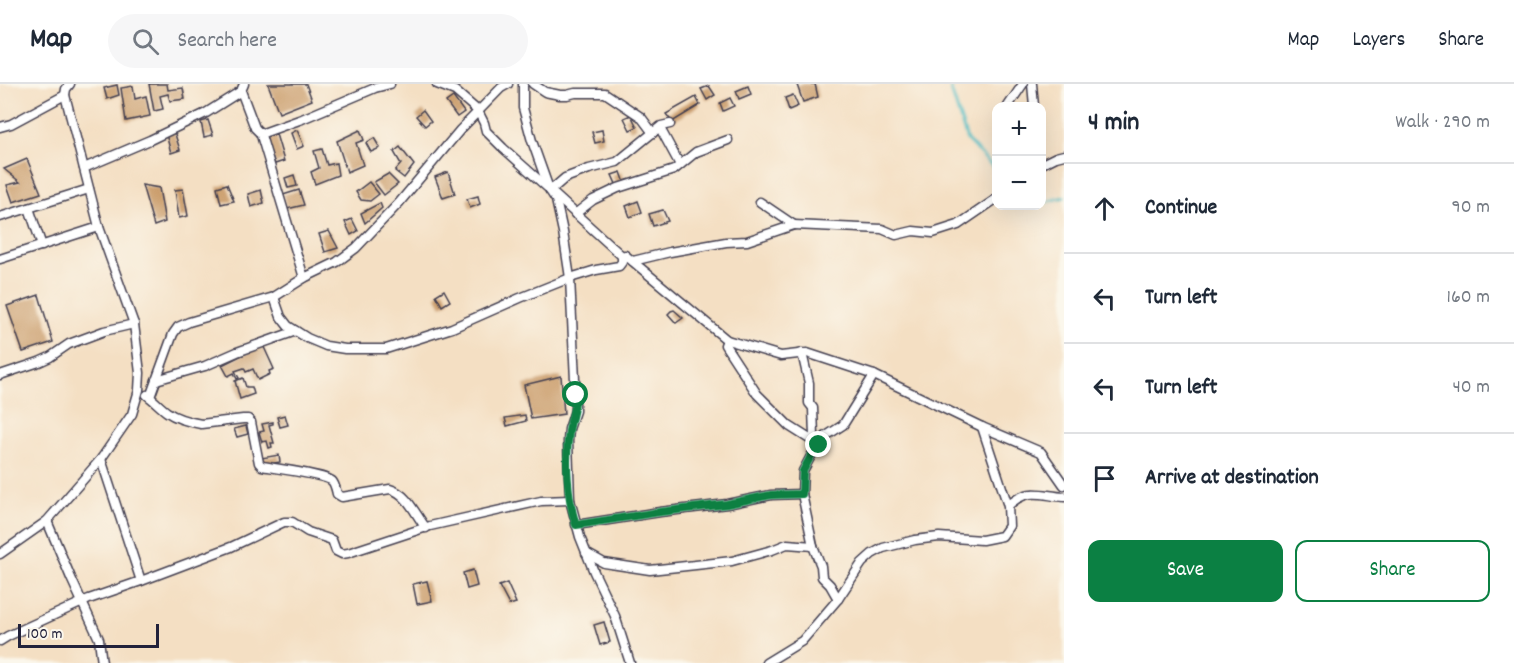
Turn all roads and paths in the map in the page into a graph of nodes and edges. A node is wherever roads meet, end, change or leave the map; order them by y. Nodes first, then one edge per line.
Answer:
1 (390, 84) edge
2 (438, 84) edge
3 (508, 84) edge
4 (522, 84) edge
5 (533, 84) edge
6 (1023, 84) edge
7 (1032, 84) edge
8 (66, 88) edge
9 (242, 88) edge
10 (1011, 102) edge
11 (1034, 102) edge
12 (478, 111) junction
13 (670, 124) dead end
14 (0, 127) edge
15 (656, 130) junction
16 (260, 132) junction
17 (728, 140) dead end
18 (1064, 155) edge
19 (1046, 162) edge
20 (680, 165) junction
21 (84, 168) junction
22 (89, 189) junction
23 (551, 191) junction
24 (760, 202) dead end
25 (992, 203) edge
26 (29, 208) junction
27 (575, 214) junction
28 (0, 218) edge
29 (794, 225) junction
30 (99, 227) junction
31 (42, 246) junction
32 (622, 256) junction
33 (0, 259) edge
34 (633, 261) junction
35 (304, 278) junction
36 (570, 278) junction
37 (274, 297) junction
38 (134, 324) junction
39 (296, 331) junction
40 (727, 340) junction
41 (802, 353) junction
42 (0, 375) edge
43 (874, 375) junction
44 (156, 380) junction
45 (139, 390) junction
46 (150, 397) junction
47 (982, 427) junction
48 (819, 445) junction
49 (100, 459) junction
50 (1064, 485) edge
51 (802, 494) junction
52 (1064, 497) edge
53 (570, 500) junction
54 (1008, 503) junction
55 (46, 521) junction
56 (576, 525) junction
57 (426, 528) junction
58 (813, 546) junction
59 (586, 553) junction
60 (0, 554) edge
61 (141, 581) junction
62 (838, 599) junction
63 (83, 602) junction
64 (0, 641) edge
65 (102, 663) edge
66 (630, 663) edge
67 (766, 663) edge

1 - 16 street
2 - 12 street
3 - 12 street
4 - 23 street
5 - 15 street
6 - 10 street
7 - 11 street
8 - 14 street
8 - 21 street
9 - 16 street
9 - 21 street
12 - 23 street
12 - 35 street
13 - 15 street
15 - 20 street
15 - 23 street
16 - 35 street
17 - 20 street
18 - 19 street
20 - 27 street
21 - 22 street
22 - 26 street
22 - 30 street
23 - 27 street
23 - 36 street
24 - 29 street
25 - 29 street
26 - 28 street
26 - 31 street
27 - 32 street
29 - 34 street
30 - 31 street
30 - 38 street
31 - 33 street
32 - 34 street
32 - 36 street
34 - 40 street
35 - 37 street
36 - 39 street
36 - 53 street
37 - 39 street
37 - 44 street
38 - 42 street
38 - 45 street
39 - 44 street
40 - 41 street
40 - 48 street
41 - 43 street
41 - 48 street
43 - 47 street
43 - 48 street
44 - 46 street
45 - 46 street
45 - 49 street
46 - 57 street
47 - 50 street
47 - 54 street
48 - 51 street
49 - 55 street
49 - 61 street
51 - 56 street
51 - 58 street
52 - 54 street
53 - 56 street
53 - 57 street
54 - 62 street
55 - 60 street
55 - 63 street
56 - 59 street
57 - 61 street
58 - 59 street
58 - 62 street
59 - 66 street
61 - 63 street
62 - 67 street
63 - 64 street
63 - 65 street

